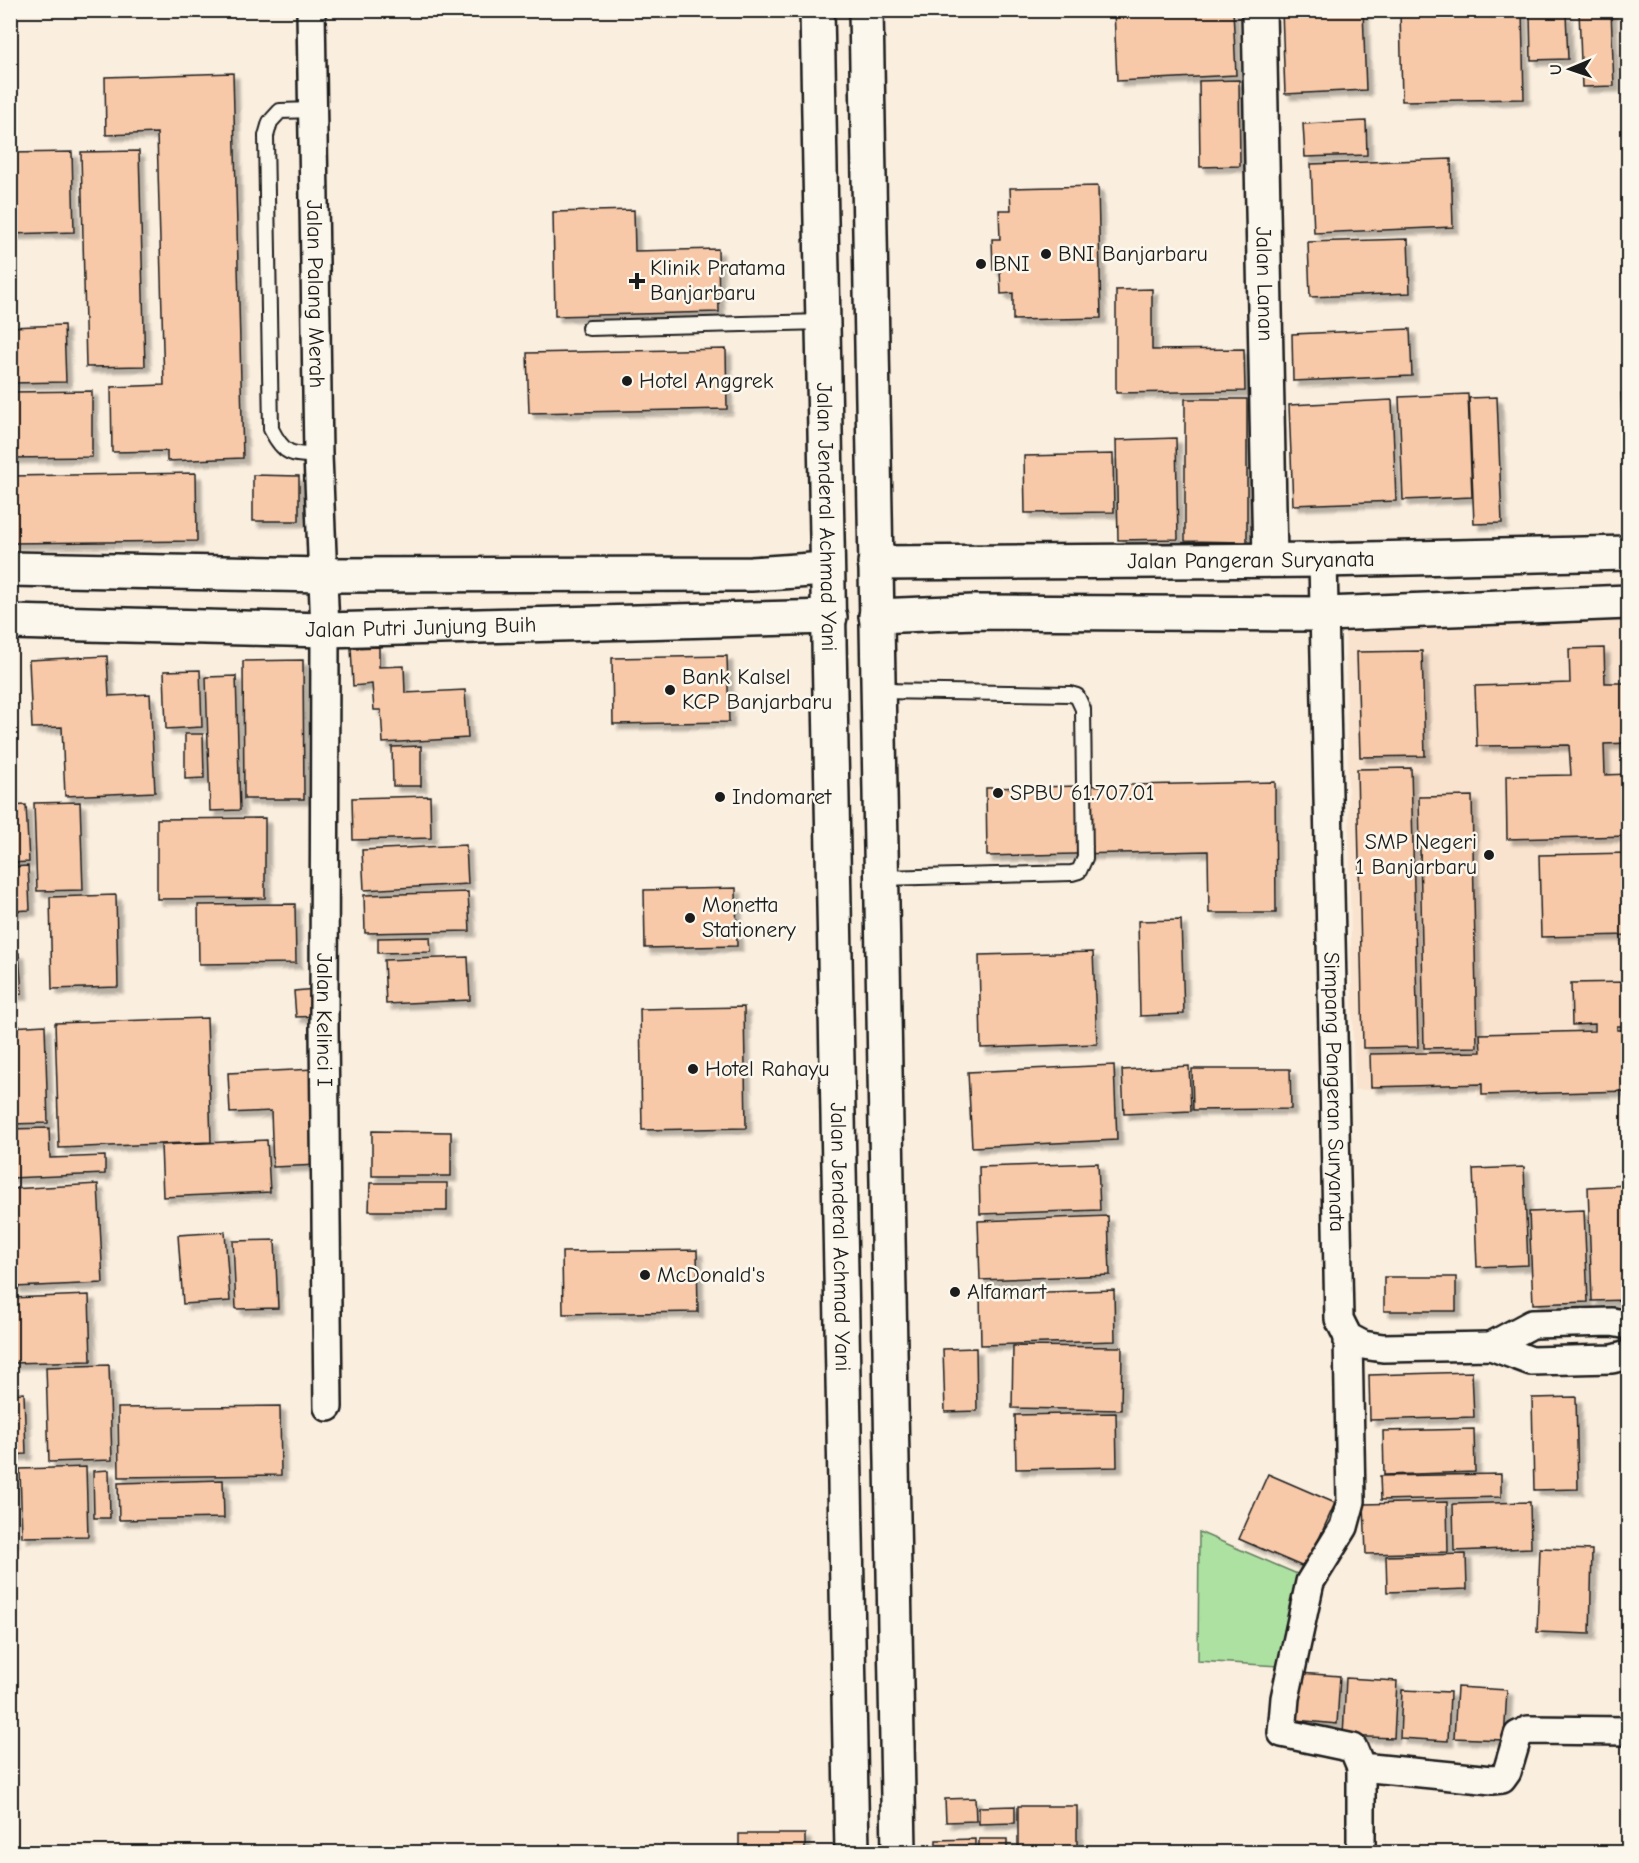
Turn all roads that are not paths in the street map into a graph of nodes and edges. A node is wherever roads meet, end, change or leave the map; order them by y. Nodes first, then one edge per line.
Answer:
1 (311, 10) edge
2 (817, 10) edge
3 (866, 10) edge
4 (1259, 10) edge
5 (313, 110) junction
6 (824, 322) junction
7 (589, 328) dead end
8 (318, 455) junction
9 (1629, 553) edge
10 (1270, 559) junction
11 (1323, 560) junction
12 (875, 563) junction
13 (10, 569) edge
14 (826, 569) junction
15 (324, 576) junction
16 (1629, 602) edge
17 (1326, 614) junction
18 (876, 616) junction
19 (830, 617) junction
20 (10, 622) edge
21 (326, 630) junction
22 (878, 691) junction
23 (882, 878) junction
24 (1629, 1325) edge
25 (1348, 1337) junction
26 (1491, 1346) junction
27 (1629, 1355) edge
28 (891, 1405) junction
29 (845, 1406) junction
30 (328, 1407) dead end
31 (1629, 1731) edge
32 (898, 1759) junction
33 (851, 1761) junction
34 (1361, 1767) junction
35 (852, 1852) edge
36 (899, 1852) edge
37 (1361, 1852) edge

1 - 5 street, Jalan Palang Merah
2 - 6 main road, Jalan Jenderal Achmad Yani
3 - 12 main road, Jalan Jenderal Achmad Yani
4 - 10 main road, Jalan Lanan
5 - 8 street, Jalan Palang Merah
5 - 8 lane
6 - 7 lane
6 - 14 main road, Jalan Jenderal Achmad Yani
8 - 15 street, Jalan Palang Merah
9 - 11 main road, Jalan Pangeran Suryanata
10 - 11 main road, Jalan Pangeran Suryanata
10 - 12 main road, Jalan Pangeran Suryanata
11 - 17 street, Simpang Pangeran Suryanata
12 - 18 main road, Jalan Jenderal Achmad Yani
13 - 15 main road
14 - 15 main road
14 - 19 main road, Jalan Jenderal Achmad Yani
15 - 21 street, Jalan Kelinci I
16 - 17 main road
17 - 18 main road
17 - 25 street, Simpang Pangeran Suryanata
18 - 22 main road, Jalan Jenderal Achmad Yani
19 - 21 main road, Jalan Putri Junjung Buih
19 - 29 main road, Jalan Jenderal Achmad Yani
20 - 21 main road, Jalan Putri Junjung Buih
21 - 30 street, Jalan Kelinci I
22 - 23 main road, Jalan Jenderal Achmad Yani
22 - 23 lane
23 - 28 main road, Jalan Jenderal Achmad Yani
24 - 26 street
25 - 26 street
25 - 34 street, Simpang Pangeran Suryanata
26 - 27 street
28 - 29 main road
28 - 32 main road, Jalan Jenderal Achmad Yani
29 - 33 main road, Jalan Jenderal Achmad Yani
31 - 34 street
32 - 33 main road
32 - 36 main road, Jalan Jenderal Achmad Yani
33 - 35 main road, Jalan Jenderal Achmad Yani
34 - 37 street

